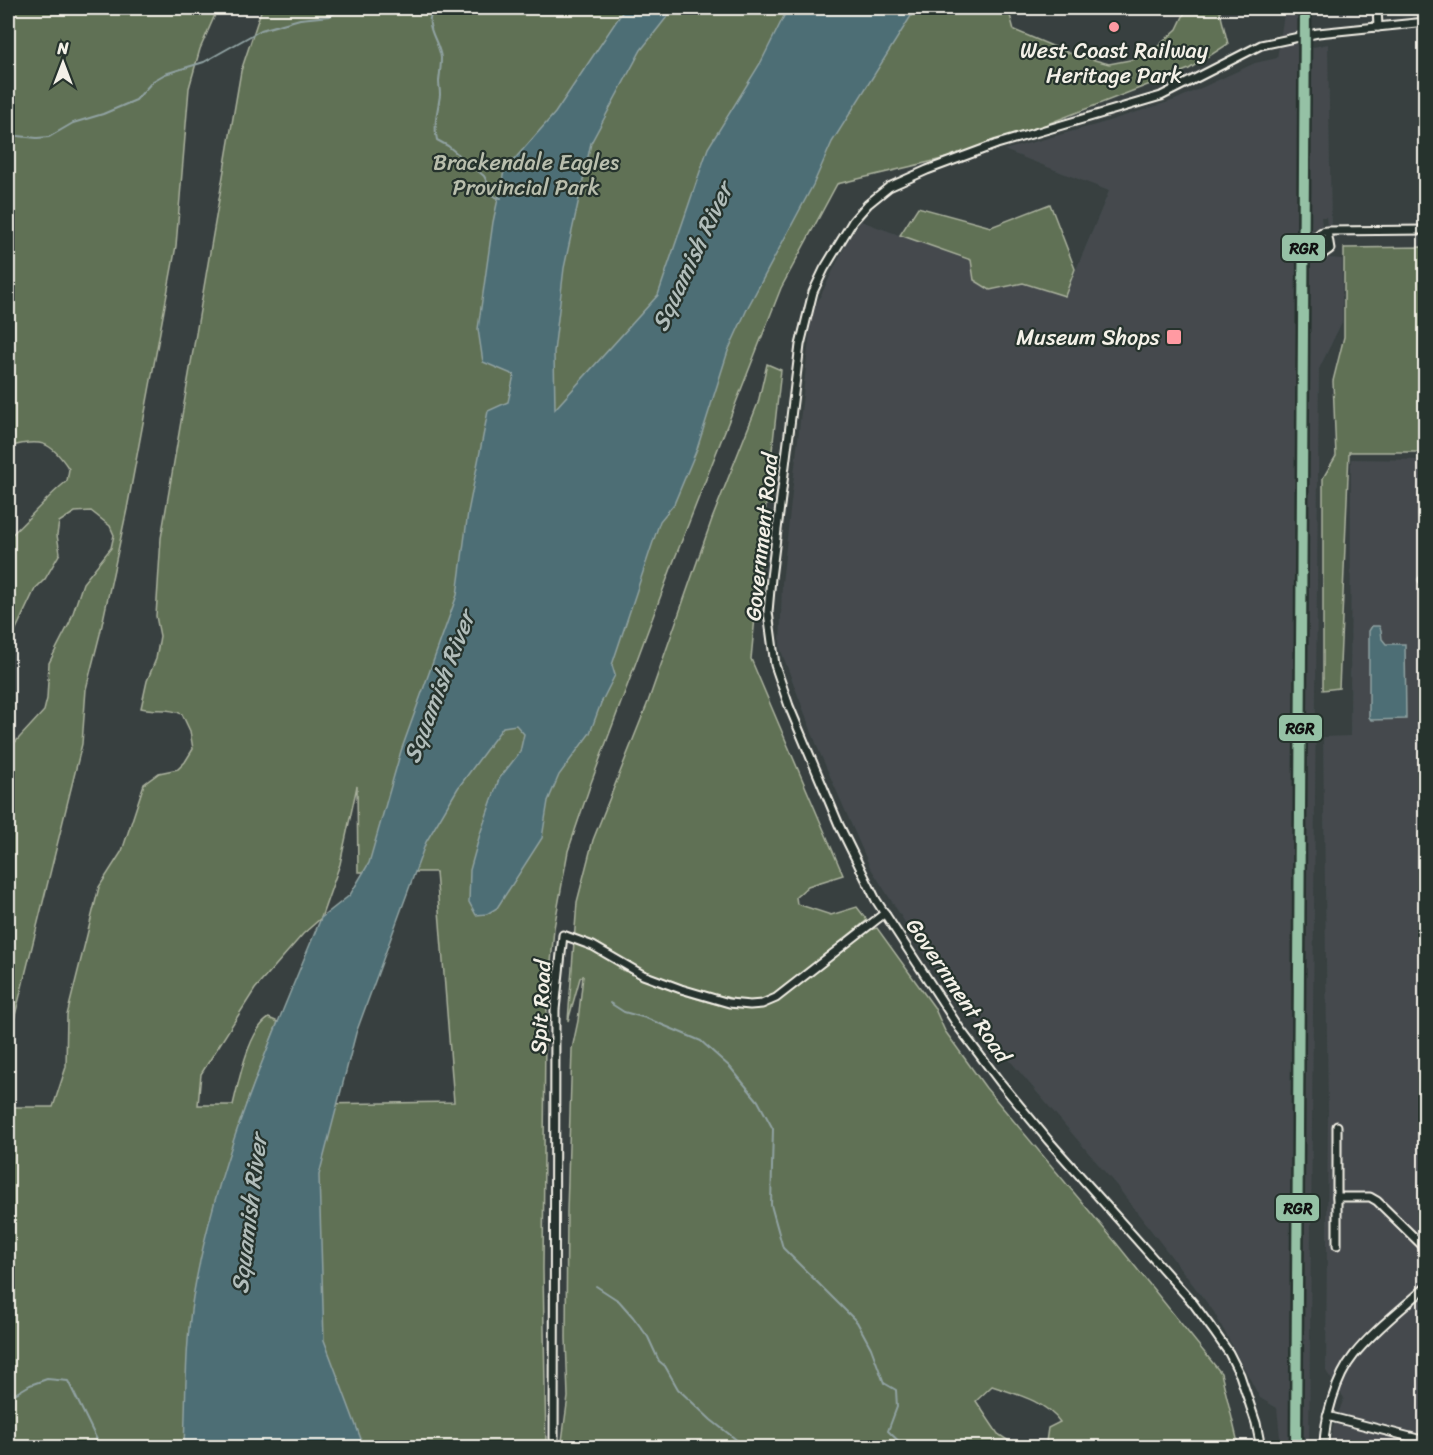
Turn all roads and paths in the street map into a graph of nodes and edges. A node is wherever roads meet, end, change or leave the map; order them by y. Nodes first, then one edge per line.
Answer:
1 (1377, 8) edge
2 (1425, 22) edge
3 (1378, 27) junction
4 (1425, 230) edge
5 (1327, 231) dead end
6 (885, 913) junction
7 (1337, 1126) dead end
8 (1337, 1197) junction
9 (1336, 1245) dead end
10 (1425, 1249) edge
11 (1425, 1287) edge
12 (1327, 1416) junction
13 (1425, 1441) edge
14 (554, 1448) edge
15 (1261, 1448) edge
16 (1324, 1448) edge

1 - 3 street
2 - 3 street, Government Road
3 - 6 street, Government Road
4 - 5 street
6 - 14 street, Spit Road
6 - 15 street, Government Road
7 - 8 street
8 - 9 street
8 - 10 street
11 - 12 street
12 - 13 street
12 - 16 street

